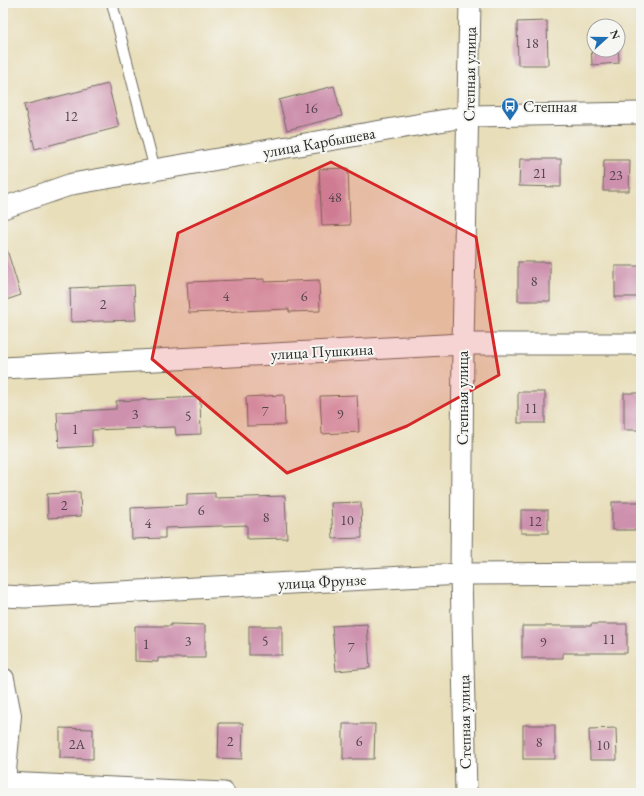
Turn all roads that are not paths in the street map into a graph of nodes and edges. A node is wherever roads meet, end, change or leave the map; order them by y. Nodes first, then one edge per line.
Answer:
1 (112, 3) edge
2 (470, 3) edge
3 (641, 113) edge
4 (469, 116) junction
5 (155, 170) junction
6 (3, 208) edge
7 (463, 344) junction
8 (641, 344) edge
9 (3, 368) edge
10 (641, 573) edge
11 (461, 574) junction
12 (3, 596) edge
13 (3, 679) edge
14 (4, 788) edge
15 (224, 793) edge
16 (466, 793) edge

1 - 5 lane
2 - 4 street, Степная улица
3 - 4 street, улица Карбышева
4 - 5 street, улица Карбышева
4 - 7 street, Степная улица
5 - 6 street, улица Карбышева
7 - 8 street, улица Пушкина
7 - 9 street, улица Пушкина
7 - 11 street, Степная улица
10 - 11 street, улица Фрунзе
11 - 12 street, улица Фрунзе
11 - 16 street, Степная улица
13 - 14 street
14 - 15 street

